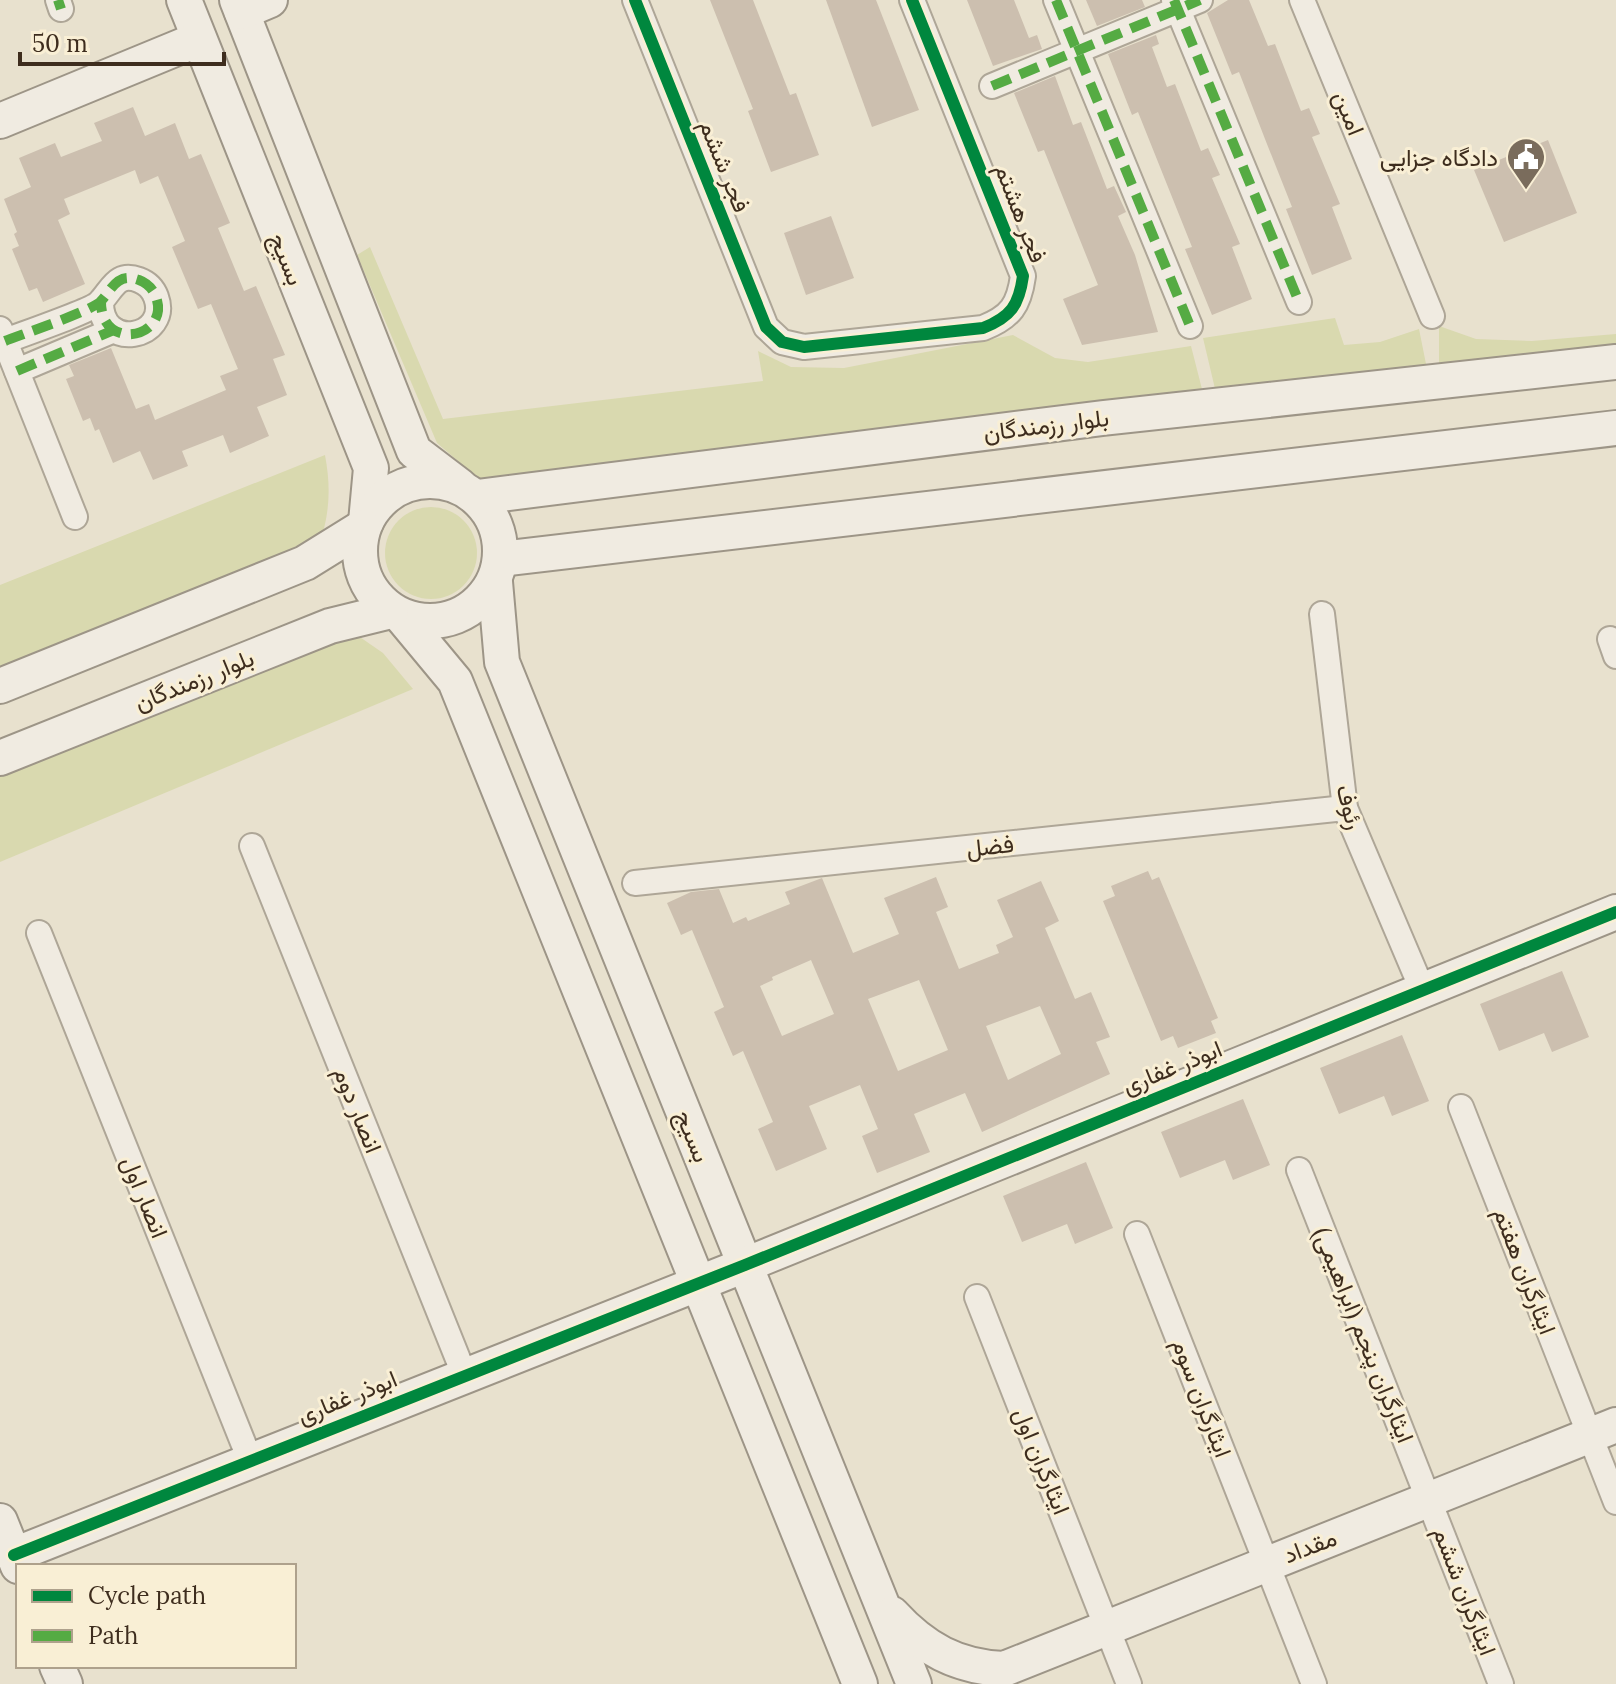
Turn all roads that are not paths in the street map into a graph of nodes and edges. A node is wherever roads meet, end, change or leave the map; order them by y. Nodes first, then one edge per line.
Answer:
1 (184, 0) edge
2 (635, 0) edge
3 (912, 0) edge
4 (1056, 0) edge
5 (1302, 0) edge
6 (1184, 3) edge
7 (250, 4) edge
8 (199, 39) junction
9 (1077, 51) junction
10 (992, 86) dead end
11 (0, 121) edge
12 (101, 301) junction
13 (1299, 302) dead end
14 (1432, 316) dead end
15 (1190, 326) dead end
16 (114, 330) junction
17 (2, 335) edge
18 (782, 342) joint
19 (1616, 362) edge
20 (17, 371) junction
21 (1616, 428) edge
22 (468, 492) junction
23 (75, 517) dead end
24 (364, 525) junction
25 (498, 571) junction
26 (396, 613) junction
27 (1322, 614) dead end
28 (0, 686) edge
29 (0, 758) edge
30 (1345, 808) junction
31 (252, 846) dead end
32 (635, 883) dead end
33 (1616, 912) edge
34 (39, 933) dead end
35 (1422, 989) junction
36 (1461, 1107) dead end
37 (1299, 1170) dead end
38 (1137, 1234) dead end
39 (745, 1265) junction
40 (698, 1284) junction
41 (977, 1297) dead end
42 (464, 1374) junction
43 (1603, 1430) edge
44 (250, 1460) junction
45 (1429, 1499) junction
46 (1616, 1502) edge
47 (0, 1521) edge
48 (16, 1560) edge
49 (1267, 1563) junction
50 (881, 1602) junction
51 (1107, 1626) junction
52 (999, 1676) edge
53 (860, 1684) edge
54 (914, 1684) edge
55 (1129, 1684) edge
56 (1314, 1684) edge
57 (1501, 1684) edge

1 - 8 main road, بسیج
2 - 18 street, فجر ششم
3 - 18 street, فجر هشتم
4 - 9 street
5 - 14 street, امین
6 - 9 street
6 - 13 street
7 - 22 main road, بسیج
8 - 11 main road
8 - 24 main road, بسیج
9 - 10 street
9 - 15 street
12 - 16 street
12 - 16 street
12 - 17 street
16 - 20 street
17 - 20 street
19 - 22 main road, بلوار رزمندگان
20 - 23 street
21 - 25 main road
22 - 24 main road
22 - 25 main road
24 - 26 main road
24 - 28 main road
25 - 26 main road
25 - 39 main road, بسیج
26 - 29 main road, بلوار رزمندگان
26 - 40 main road
27 - 30 street, رئوف
30 - 32 street, فضل
30 - 35 street, رئوف
31 - 42 street, انصار دوم
33 - 35 main road, ابوذر غفاری
34 - 44 street, انصار اول
35 - 39 main road, ابوذر غفاری
36 - 43 street, ایثارگران هفتم
37 - 45 street, ایثارگران پنجم (ابراهیمی)
38 - 49 street, ایثارگران سوم
39 - 40 main road, ابوذر غفاری
39 - 50 main road, بسیج
40 - 42 main road, ابوذر غفاری
40 - 53 main road
41 - 51 street, ایثارگران اول
42 - 44 main road, ابوذر غفاری
43 - 45 main road, مقداد
43 - 46 street, ایثارگران هفتم
44 - 48 main road, ابوذر غفاری
45 - 49 main road, مقداد
45 - 57 street, ایثارگران ششم
47 - 48 main road
49 - 51 main road, مقداد
49 - 56 street, ایثارگران سوم
50 - 52 main road, مقداد
50 - 54 main road, بسیج
51 - 52 main road, مقداد
51 - 55 street, ایثارگران اول

